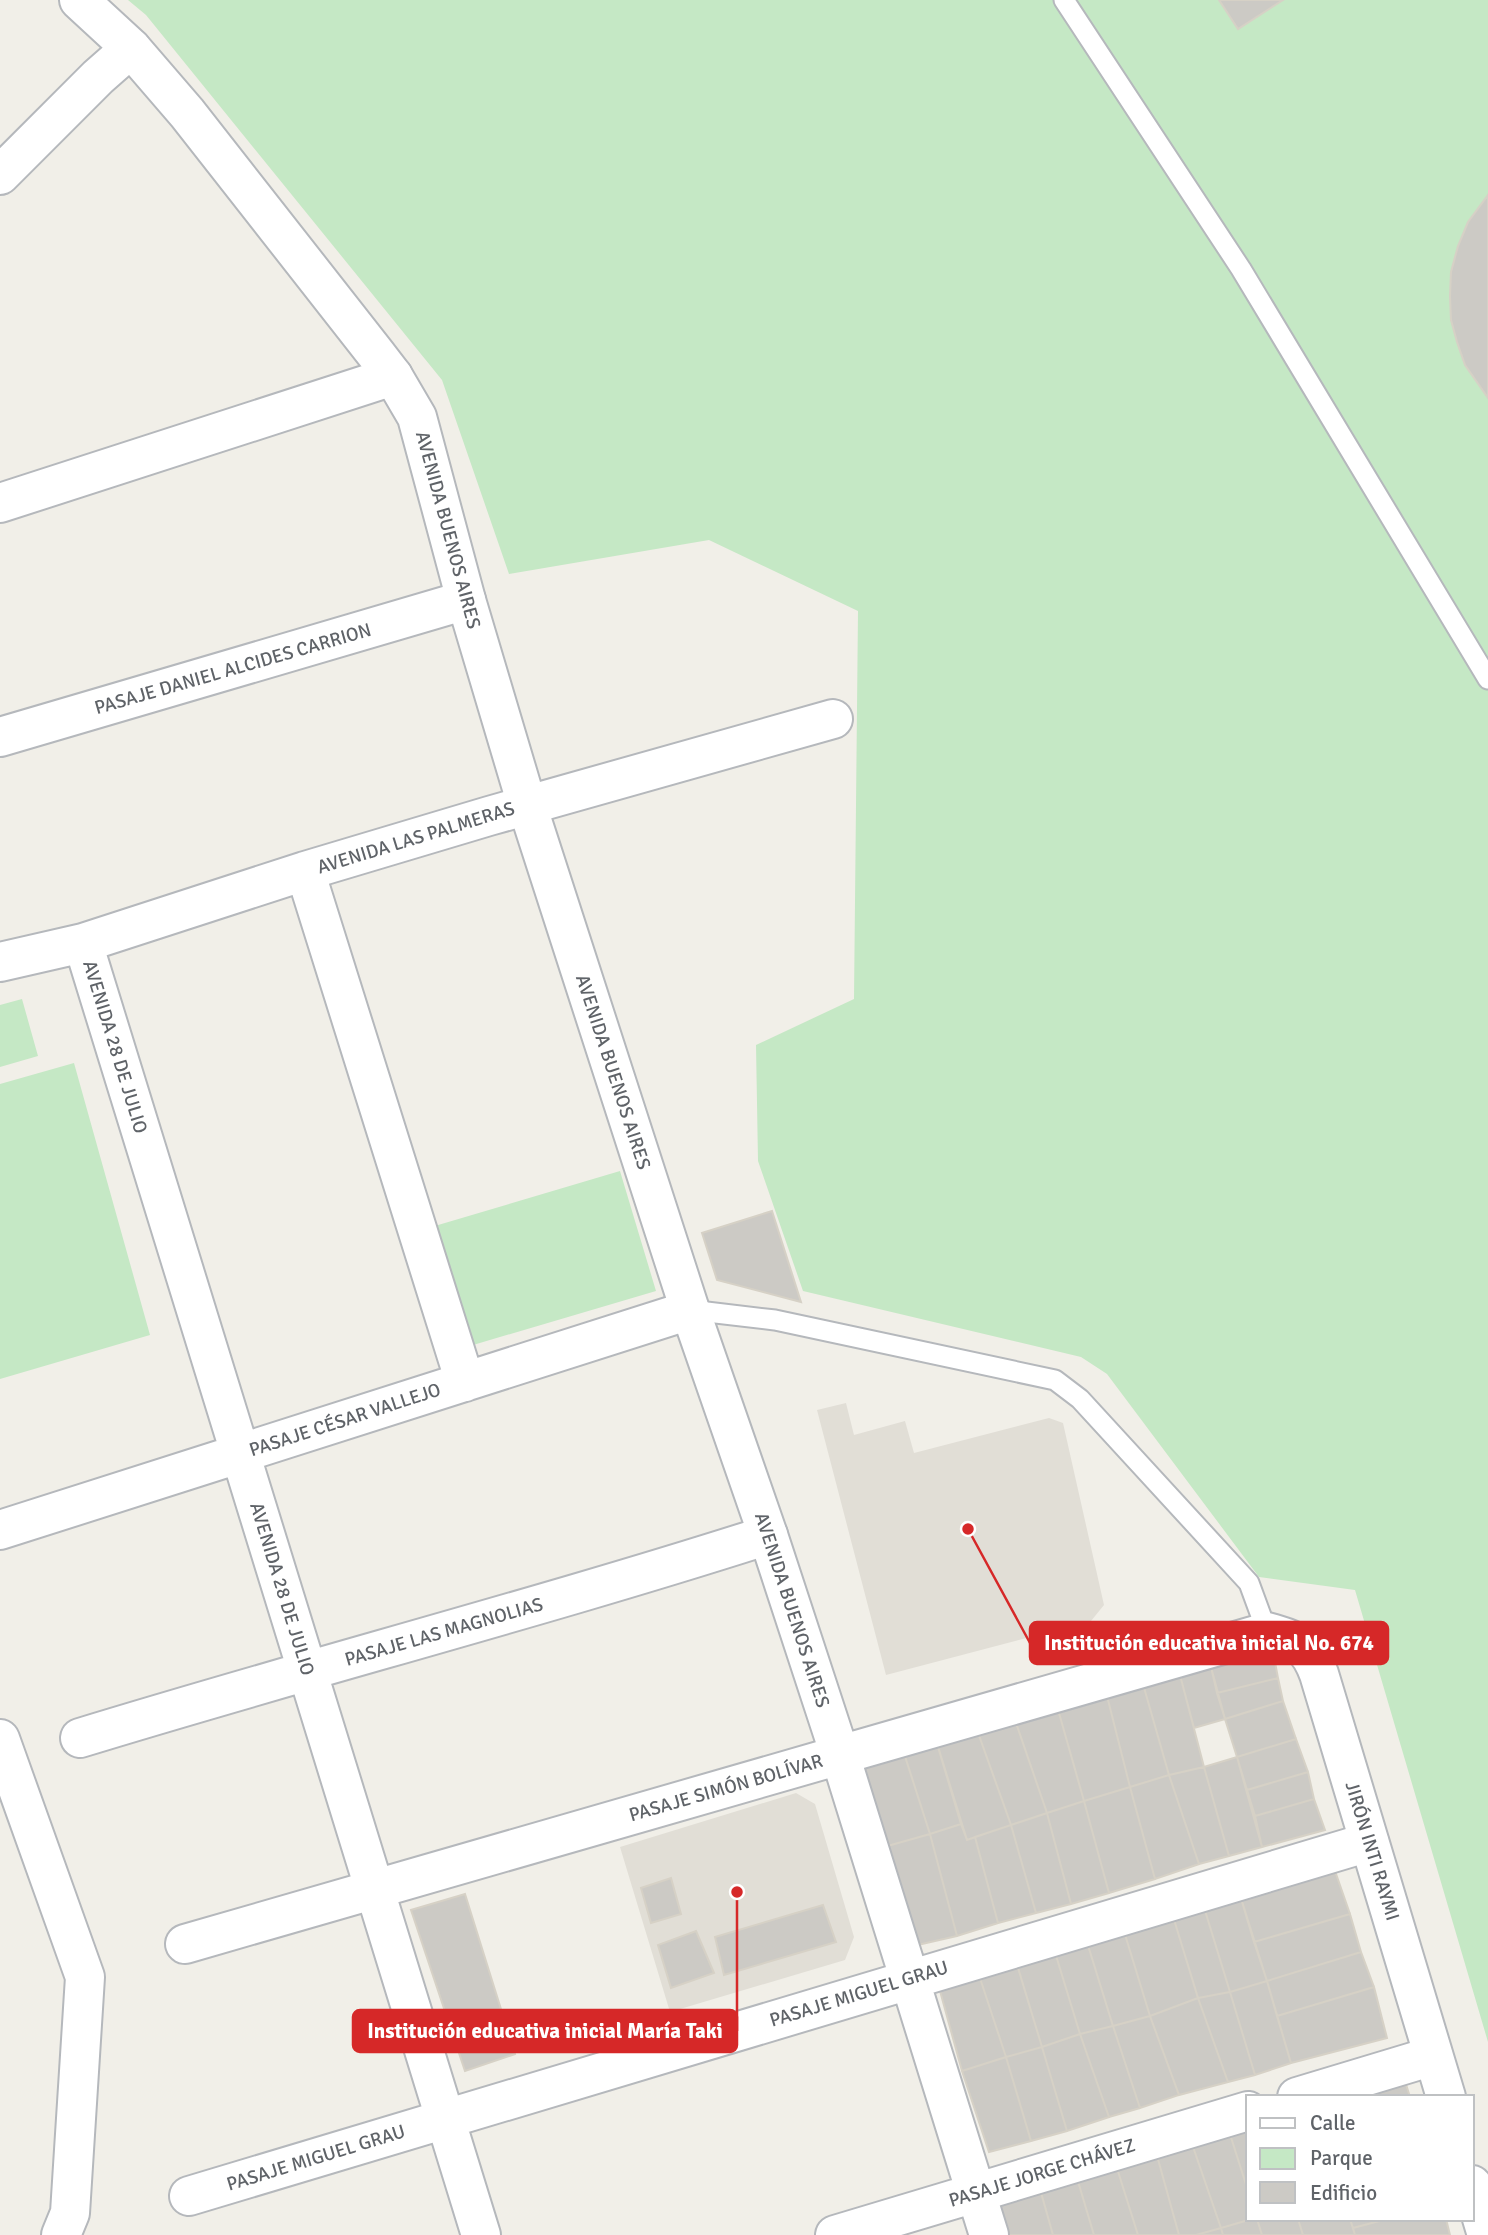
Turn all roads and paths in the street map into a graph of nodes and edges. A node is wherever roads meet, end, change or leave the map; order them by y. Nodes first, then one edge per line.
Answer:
1 (79, 0) edge
2 (1063, 0) edge
3 (131, 48) junction
4 (0, 174) edge
5 (393, 376) junction
6 (0, 503) edge
7 (466, 600) junction
8 (1488, 679) edge
9 (833, 719) dead end
10 (0, 737) edge
11 (527, 805) junction
12 (305, 871) junction
13 (83, 943) junction
14 (0, 962) edge
15 (690, 1310) junction
16 (465, 1382) junction
17 (240, 1453) junction
18 (0, 1530) edge
19 (768, 1535) junction
20 (1267, 1632) junction
21 (307, 1671) junction
22 (80, 1738) dead end
23 (0, 1739) edge
24 (840, 1755) junction
25 (1369, 1842) junction
26 (375, 1889) junction
27 (185, 1944) dead end
28 (910, 1979) junction
29 (1433, 2056) junction
30 (1304, 2095) edge
31 (1445, 2095) edge
32 (1246, 2112) edge
33 (445, 2119) junction
34 (1474, 2192) edge
35 (976, 2193) junction
36 (188, 2196) dead end
37 (61, 2235) edge
38 (481, 2235) edge
39 (835, 2235) edge
40 (989, 2235) edge
41 (1487, 2235) edge

1 - 3 street, AVENIDA BUENOS AIRES
2 - 8 lane
3 - 4 street
3 - 5 street, AVENIDA BUENOS AIRES
5 - 6 street
5 - 7 street, AVENIDA BUENOS AIRES
7 - 10 street, PASAJE DANIEL ALCIDES CARRION
7 - 11 street, AVENIDA BUENOS AIRES
9 - 11 street, AVENIDA LAS PALMERAS
11 - 12 street, AVENIDA LAS PALMERAS
11 - 15 street, AVENIDA BUENOS AIRES
12 - 13 street, AVENIDA LAS PALMERAS
12 - 16 street
13 - 14 street, AVENIDA LAS PALMERAS
13 - 17 street, AVENIDA 28 DE JULIO
15 - 16 street, PASAJE CÉSAR VALLEJO
15 - 19 street, AVENIDA BUENOS AIRES
15 - 20 lane
16 - 17 street, PASAJE CÉSAR VALLEJO
17 - 18 street, PASAJE CÉSAR VALLEJO
17 - 21 street, AVENIDA 28 DE JULIO
19 - 21 street, PASAJE LAS MAGNOLIAS
19 - 24 street, AVENIDA BUENOS AIRES
20 - 24 street, PASAJE SIMÓN BOLÍVAR
20 - 25 street, JIRÓN INTI RAYMI
21 - 22 street, PASAJE LAS MAGNOLIAS
21 - 26 street, AVENIDA 28 DE JULIO
23 - 37 street
24 - 26 street, PASAJE SIMÓN BOLÍVAR
24 - 28 street, AVENIDA BUENOS AIRES
25 - 28 street, PASAJE MIGUEL GRAU
25 - 29 street, JIRÓN INTI RAYMI
26 - 27 street, PASAJE SIMÓN BOLÍVAR
26 - 33 street, AVENIDA 28 DE JULIO
28 - 33 street, PASAJE MIGUEL GRAU
28 - 35 street, AVENIDA BUENOS AIRES
29 - 30 street
29 - 31 street, JIRÓN INTI RAYMI
32 - 35 street, PASAJE JORGE CHÁVEZ
33 - 36 street, PASAJE MIGUEL GRAU
33 - 38 street, AVENIDA 28 DE JULIO
34 - 41 street
35 - 39 street, PASAJE JORGE CHÁVEZ
35 - 40 street, AVENIDA BUENOS AIRES

